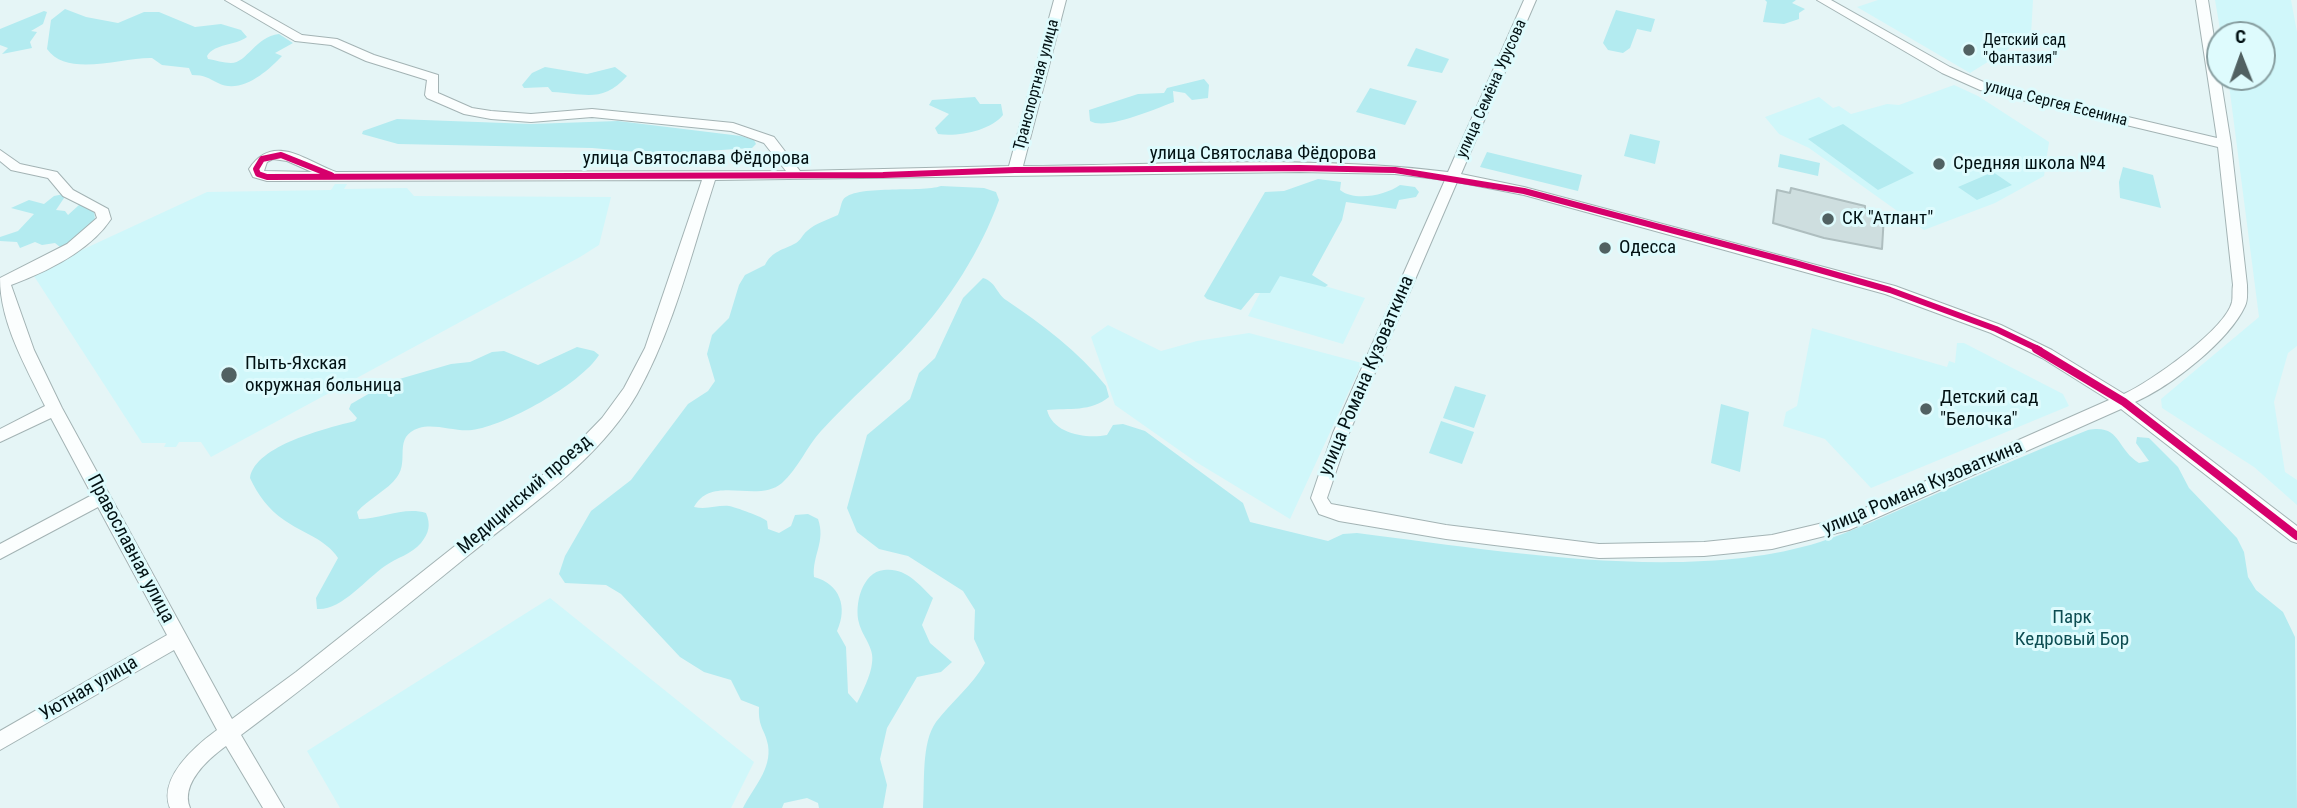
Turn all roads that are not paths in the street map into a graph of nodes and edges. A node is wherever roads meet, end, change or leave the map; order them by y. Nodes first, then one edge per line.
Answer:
1 (231, 0) edge
2 (1060, 0) edge
3 (1530, 0) edge
4 (1823, 0) edge
5 (2202, 0) edge
6 (2224, 144) junction
7 (0, 154) edge
8 (1015, 170) junction
9 (710, 175) junction
10 (796, 175) junction
11 (331, 176) junction
12 (1452, 177) junction
13 (2, 284) edge
14 (8, 328) edge
15 (2124, 402) junction
16 (54, 409) junction
17 (0, 436) edge
18 (102, 497) junction
19 (2297, 536) edge
20 (0, 552) edge
21 (178, 638) junction
22 (229, 733) junction
23 (0, 741) edge
24 (180, 808) edge
25 (274, 808) edge

1 - 10 street
2 - 8 street, Транспортная улица
3 - 12 street, улица Семёна Урусова
4 - 6 street, улица Сергея Есенина
5 - 6 street, улица Романа Кузоваткина
6 - 15 street, улица Романа Кузоваткина
7 - 13 street
8 - 10 street, улица Святослава Фёдорова
8 - 12 street, улица Святослава Фёдорова
9 - 10 street, улица Святослава Фёдорова
9 - 11 street, улица Святослава Фёдорова
9 - 22 street, Медицинский проезд
11 - 11 street, улица Святослава Фёдорова
12 - 15 street, улица Святослава Фёдорова
12 - 15 street, улица Романа Кузоваткина
13 - 14 street, Православная улица
14 - 16 street, Православная улица
15 - 19 street, улица Святослава Фёдорова
16 - 17 street
16 - 18 street, Православная улица
18 - 20 street
18 - 21 street, Православная улица
21 - 22 street, Православная улица
21 - 23 street, Уютная улица
22 - 24 street, Медицинский проезд
22 - 25 street, Православная улица

